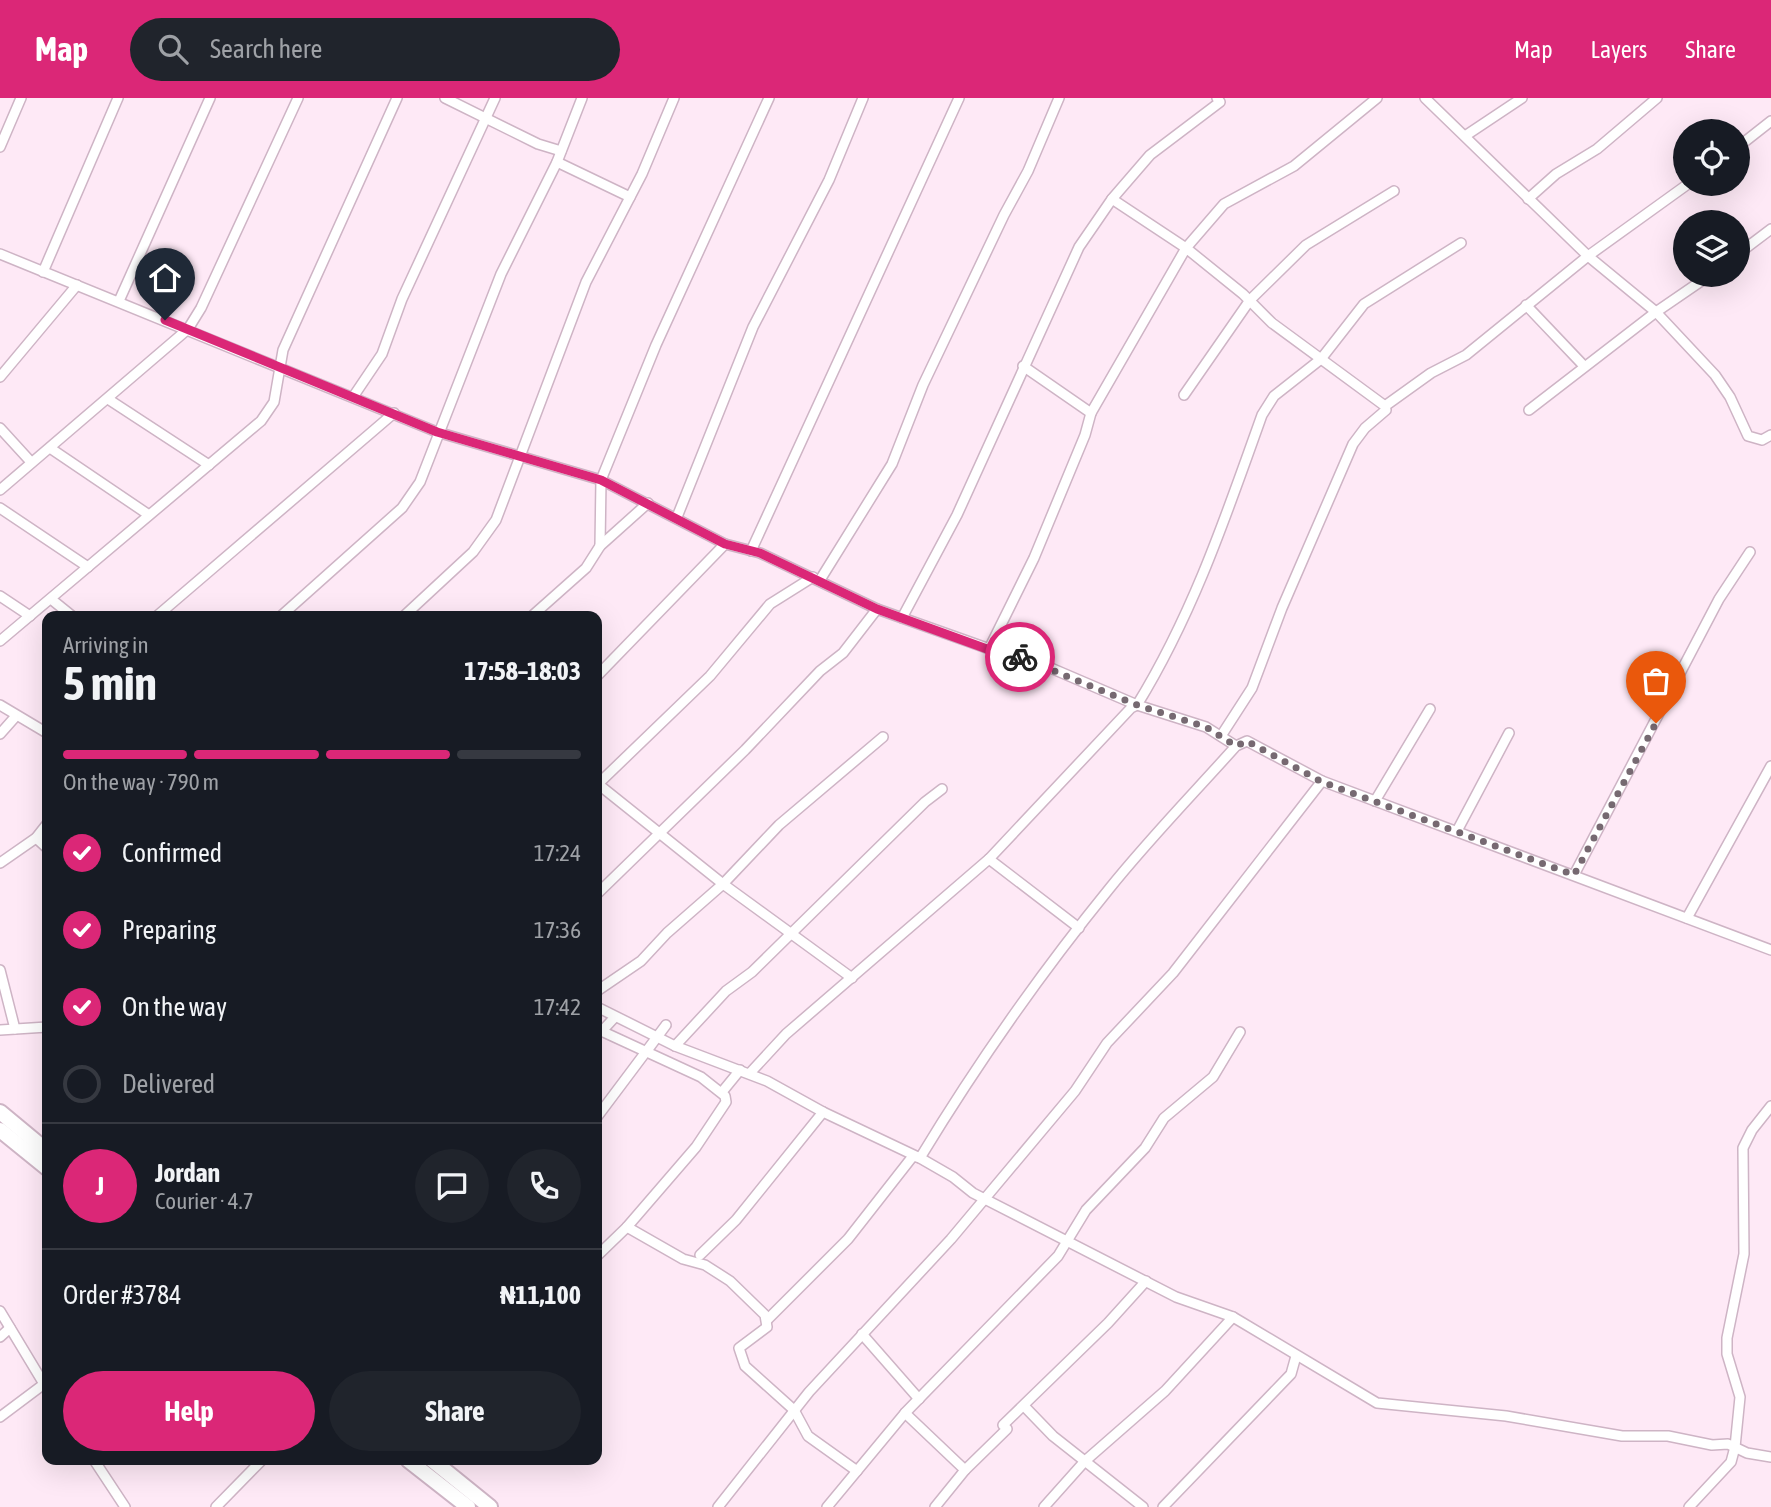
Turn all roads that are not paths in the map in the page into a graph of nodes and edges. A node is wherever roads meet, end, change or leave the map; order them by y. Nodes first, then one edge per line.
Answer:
1 (22, 98) edge
2 (118, 98) edge
3 (210, 98) edge
4 (298, 98) edge
5 (397, 98) edge
6 (445, 98) edge
7 (495, 98) edge
8 (582, 98) edge
9 (674, 98) edge
10 (769, 98) edge
11 (863, 98) edge
12 (959, 98) edge
13 (1059, 98) edge
14 (1377, 98) edge
15 (1425, 98) edge
16 (1522, 98) edge
17 (1657, 98) edge
18 (1222, 99) edge
19 (486, 120) junction
20 (1771, 121) edge
21 (1465, 136) junction
22 (1750, 137) edge
23 (0, 147) edge
24 (561, 151) junction
25 (557, 162) junction
26 (1394, 191) dead end
27 (1673, 195) edge
28 (630, 197) junction
29 (1528, 198) junction
30 (1112, 199) junction
31 (1771, 229) edge
32 (1461, 243) dead end
33 (1750, 245) edge
34 (1186, 248) junction
35 (0, 254) edge
36 (1588, 256) junction
37 (43, 272) junction
38 (77, 285) junction
39 (1692, 287) edge
40 (1250, 300) junction
41 (119, 301) junction
42 (1526, 305) junction
43 (1656, 312) junction
44 (188, 329) junction
45 (1321, 359) junction
46 (1023, 366) junction
47 (1584, 366) junction
48 (282, 370) junction
49 (0, 377) edge
50 (1184, 395) dead end
51 (353, 397) junction
52 (108, 399) junction
53 (1385, 406) junction
54 (1529, 410) dead end
55 (394, 413) junction
56 (1091, 413) junction
57 (0, 428) edge
58 (437, 432) junction
59 (1771, 435) edge
60 (50, 448) junction
61 (519, 456) junction
62 (31, 463) junction
63 (209, 465) junction
64 (601, 480) junction
65 (0, 490) edge
66 (648, 503) junction
67 (0, 508) edge
68 (149, 515) junction
69 (677, 517) junction
70 (725, 544) junction
71 (600, 546) junction
72 (751, 551) junction
73 (1751, 552) dead end
74 (88, 567) junction
75 (816, 579) junction
76 (0, 596) edge
77 (51, 599) junction
78 (877, 609) junction
79 (66, 611) edge
80 (163, 611) edge
81 (287, 611) edge
82 (409, 611) edge
83 (539, 611) edge
84 (30, 616) junction
85 (902, 618) junction
86 (0, 642) edge
87 (989, 649) junction
88 (602, 671) edge
89 (0, 705) edge
90 (1137, 705) junction
91 (1430, 709) dead end
92 (16, 716) junction
93 (42, 730) edge
94 (1509, 733) dead end
95 (0, 734) edge
96 (1221, 736) junction
97 (883, 737) dead end
98 (1236, 746) junction
99 (1771, 766) edge
100 (602, 780) edge
101 (1322, 782) junction
102 (602, 789) edge
103 (942, 789) dead end
104 (1375, 801) junction
105 (42, 830) edge
106 (1457, 831) junction
107 (658, 832) junction
108 (36, 838) junction
109 (42, 843) edge
110 (989, 859) junction
111 (0, 863) edge
112 (1574, 875) junction
113 (723, 884) junction
114 (602, 889) edge
115 (1687, 918) junction
116 (1079, 928) junction
117 (793, 933) junction
118 (1771, 950) edge
119 (0, 970) edge
120 (852, 978) junction
121 (602, 988) edge
122 (602, 1010) edge
123 (615, 1017) junction
124 (666, 1025) junction
125 (42, 1027) edge
126 (602, 1028) edge
127 (15, 1029) junction
128 (0, 1030) edge
129 (602, 1032) edge
130 (1240, 1032) dead end
131 (656, 1036) junction
132 (675, 1046) junction
133 (646, 1052) junction
134 (740, 1070) junction
135 (750, 1073) junction
136 (722, 1092) junction
137 (602, 1105) edge
138 (1771, 1106) edge
139 (602, 1110) edge
140 (0, 1112) edge
141 (823, 1112) junction
142 (0, 1130) edge
143 (42, 1148) edge
144 (920, 1158) junction
145 (42, 1164) edge
146 (983, 1198) junction
147 (627, 1227) junction
148 (1070, 1241) junction
149 (602, 1251) edge
150 (701, 1255) dead end
151 (1146, 1281) junction
152 (0, 1311) edge
153 (1233, 1317) junction
154 (767, 1320) junction
155 (10, 1328) junction
156 (862, 1335) junction
157 (0, 1337) edge
158 (1296, 1356) junction
159 (42, 1380) edge
160 (42, 1389) edge
161 (919, 1399) junction
162 (1024, 1406) junction
163 (794, 1410) junction
164 (905, 1413) junction
165 (0, 1417) edge
166 (1735, 1447) junction
167 (1771, 1457) edge
168 (1085, 1461) junction
169 (97, 1465) edge
170 (257, 1465) edge
171 (414, 1465) edge
172 (438, 1465) edge
173 (965, 1470) junction
174 (857, 1471) junction
175 (125, 1507) edge
176 (216, 1507) edge
177 (468, 1507) edge
178 (490, 1507) edge
179 (718, 1507) edge
180 (827, 1507) edge
181 (935, 1507) edge
182 (1044, 1507) edge
183 (1143, 1507) edge
184 (1163, 1507) edge
185 (1689, 1507) edge

1 - 23 street
2 - 37 street
3 - 41 street
4 - 44 street
5 - 48 street
6 - 19 street
7 - 19 street
8 - 24 street
9 - 28 street
10 - 64 street
11 - 69 street
12 - 72 street
13 - 75 street
14 - 34 street
15 - 21 street
16 - 21 street
17 - 29 street
18 - 30 street
19 - 24 street
19 - 51 street
20 - 22 street
21 - 29 street
24 - 25 street
25 - 28 street
25 - 58 street
26 - 40 street
27 - 36 street
28 - 61 street
29 - 36 street
30 - 34 street
30 - 46 street
31 - 33 street
32 - 45 street
34 - 40 street
34 - 56 street
35 - 37 street
36 - 42 street
36 - 43 street
37 - 38 street
38 - 41 street
38 - 49 street
39 - 43 street
40 - 45 street
40 - 50 street
41 - 44 street
42 - 47 street
42 - 53 street
43 - 47 street
43 - 59 street
44 - 48 street
44 - 52 street
45 - 53 street
45 - 90 street
46 - 56 street
46 - 85 street
47 - 54 street
48 - 51 street
48 - 63 street
51 - 55 street
52 - 60 street
52 - 63 street
53 - 96 street
55 - 58 street
55 - 80 street
56 - 87 street
57 - 62 street
58 - 61 street
58 - 81 street
60 - 62 street
60 - 68 street
61 - 64 street
61 - 82 street
62 - 65 street
63 - 68 street
64 - 66 street
64 - 71 street
66 - 69 street
66 - 71 street
67 - 74 street
68 - 74 street
69 - 70 street
70 - 72 street
70 - 88 street
71 - 83 street
72 - 75 street
73 - 112 street
74 - 77 street
75 - 78 street
75 - 100 street
76 - 84 street
77 - 79 street
77 - 84 street
78 - 85 street
78 - 107 street
84 - 86 street
85 - 87 street
87 - 90 street
89 - 92 street
90 - 96 street
90 - 110 street
91 - 104 street
92 - 93 street
92 - 95 street
94 - 106 street
96 - 98 street
97 - 113 street
98 - 101 street
98 - 116 street
99 - 115 street
101 - 104 street
101 - 146 street
102 - 107 street
103 - 117 street
104 - 106 street
105 - 108 street
106 - 112 street
107 - 113 street
107 - 114 street
108 - 109 street
108 - 111 street
110 - 116 street
110 - 120 street
112 - 115 street
113 - 117 street
113 - 121 street
115 - 118 street
116 - 144 street
117 - 120 street
117 - 132 street
119 - 127 street
120 - 135 street
122 - 123 street
123 - 126 street
123 - 131 street
124 - 133 street
124 - 137 street
124 - 139 street
125 - 127 street
127 - 128 street
129 - 133 street
130 - 148 street
131 - 132 street
131 - 133 street
132 - 134 street
133 - 136 street
134 - 135 street
134 - 136 street
135 - 141 street
136 - 147 street
138 - 166 street
140 - 143 highway
141 - 144 street
141 - 150 street
142 - 145 highway
144 - 146 street
144 - 154 street
146 - 148 street
146 - 156 street
147 - 149 street
147 - 154 street
148 - 151 street
148 - 161 street
151 - 153 street
151 - 162 street
152 - 155 street
153 - 158 street
153 - 168 street
154 - 163 street
155 - 157 street
155 - 159 street
156 - 161 street
156 - 163 street
158 - 166 street
158 - 184 street
160 - 165 street
161 - 164 street
162 - 168 street
162 - 173 street
163 - 174 street
163 - 179 street
164 - 173 street
164 - 174 street
166 - 167 street
166 - 185 street
168 - 182 street
168 - 183 street
169 - 175 street
170 - 176 street
171 - 177 highway
172 - 178 highway
173 - 181 street
174 - 180 street

